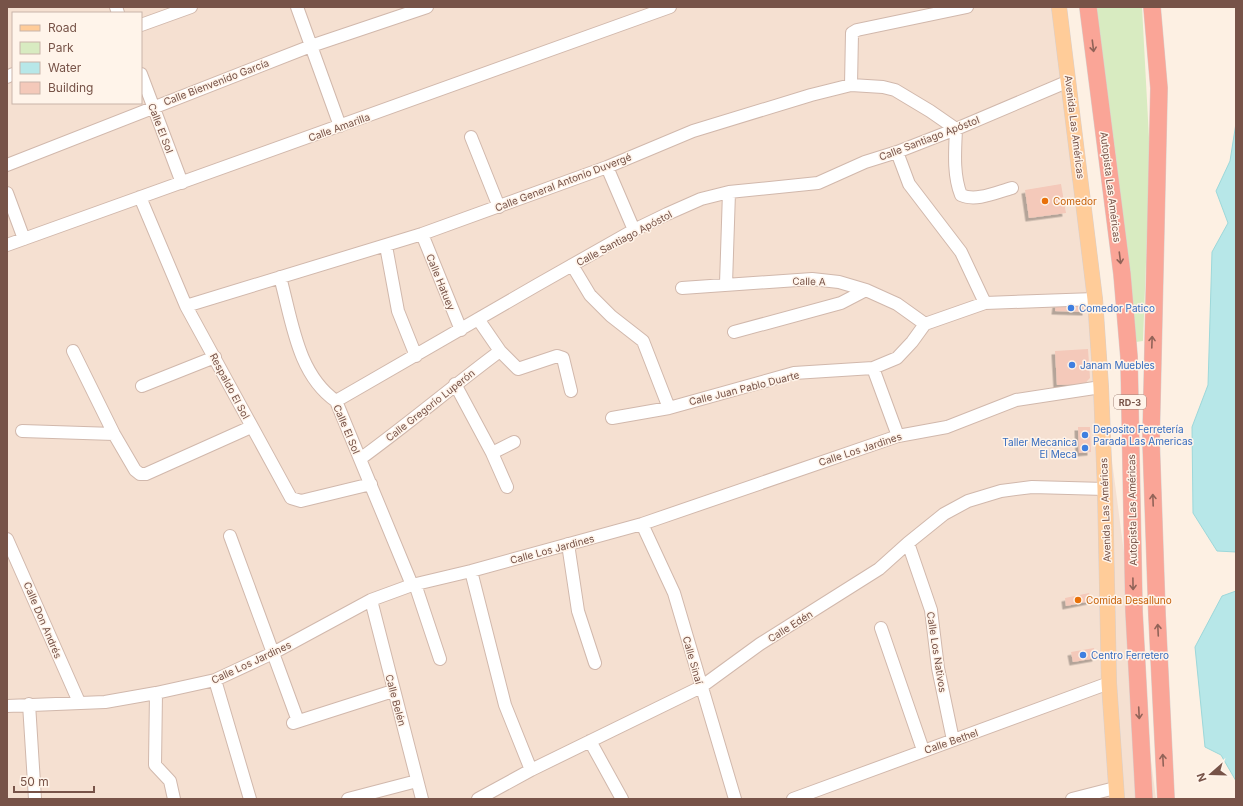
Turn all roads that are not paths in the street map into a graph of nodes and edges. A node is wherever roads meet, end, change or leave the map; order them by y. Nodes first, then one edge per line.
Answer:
1 (191, 7) edge
2 (297, 7) edge
3 (427, 7) edge
4 (670, 7) edge
5 (967, 7) edge
6 (1059, 7) edge
7 (1088, 7) edge
8 (1152, 7) edge
9 (651, 10) edge
10 (922, 12) edge
11 (142, 25) edge
12 (311, 46) junction
13 (142, 77) edge
14 (1069, 81) junction
15 (851, 85) junction
16 (152, 107) junction
17 (340, 126) junction
18 (956, 129) junction
19 (470, 137) dead end
20 (897, 152) junction
21 (7, 165) edge
22 (607, 167) junction
23 (182, 183) junction
24 (1012, 188) dead end
25 (729, 192) junction
26 (7, 193) edge
27 (140, 197) junction
28 (499, 206) junction
29 (634, 230) junction
30 (422, 234) junction
31 (24, 239) junction
32 (7, 245) edge
33 (386, 246) junction
34 (572, 265) junction
35 (280, 277) junction
36 (726, 284) junction
37 (682, 288) dead end
38 (866, 290) junction
39 (1096, 299) junction
40 (985, 303) junction
41 (186, 306) junction
42 (478, 319) junction
43 (925, 324) junction
44 (461, 330) junction
45 (734, 332) dead end
46 (73, 351) dead end
47 (500, 351) junction
48 (416, 356) junction
49 (215, 357) junction
50 (873, 368) junction
51 (455, 384) junction
52 (142, 386) dead end
53 (1101, 387) junction
54 (570, 391) dead end
55 (336, 401) junction
56 (669, 408) junction
57 (612, 418) dead end
58 (251, 427) junction
59 (22, 431) dead end
60 (114, 434) junction
61 (898, 436) junction
62 (514, 442) dead end
63 (492, 453) junction
64 (360, 459) junction
65 (371, 484) junction
66 (507, 487) dead end
67 (1105, 489) junction
68 (642, 524) junction
69 (230, 536) dead end
70 (7, 539) edge
71 (908, 543) junction
72 (568, 544) junction
73 (471, 571) junction
74 (414, 585) junction
75 (371, 600) junction
76 (881, 628) dead end
77 (273, 653) junction
78 (440, 659) dead end
79 (595, 663) dead end
80 (215, 680) junction
81 (1109, 683) junction
82 (701, 687) junction
83 (393, 691) junction
84 (156, 694) junction
85 (79, 702) junction
86 (29, 704) junction
87 (7, 706) edge
88 (953, 740) junction
89 (590, 741) junction
90 (923, 750) junction
91 (531, 770) junction
92 (417, 781) junction
93 (1116, 794) edge
94 (35, 799) edge
95 (174, 799) edge
96 (250, 799) edge
97 (348, 799) edge
98 (422, 799) edge
99 (478, 799) edge
100 (622, 799) edge
101 (735, 799) edge
102 (793, 799) edge
103 (1072, 799) edge
104 (1144, 799) edge
105 (1166, 799) edge

1 - 11 street
2 - 12 street
3 - 12 street, Calle Bienvenido García
4 - 9 street, Calle Amarilla
5 - 10 street
6 - 14 main road, Avenida Las Américas
7 -> 104 highway, Autopista Las Américas / RD-3
105 -> 8 highway, Autopista Las Américas / RD-3
9 - 17 street, Calle Amarilla
10 - 15 street
12 - 16 street, Calle Bienvenido García
12 - 17 street
13 - 16 street, Calle El Sol
14 - 18 street, Calle Santiago Apóstol
14 - 39 main road, Avenida Las Américas
15 - 18 street, Calle General Antonio Duvergé
15 - 22 street, Calle General Antonio Duvergé
16 - 21 street, Calle Bienvenido García
16 - 23 street, Calle El Sol
17 - 23 street, Calle Amarilla
18 - 20 street, Calle Santiago Apóstol
18 - 24 street
19 - 28 street
20 - 25 street, Calle Santiago Apóstol
20 - 40 street
22 - 28 street, Calle General Antonio Duvergé
22 - 29 street
23 - 27 street, Calle Amarilla
25 - 29 street, Calle Santiago Apóstol
25 - 36 street
26 - 31 street
27 - 31 street, Calle Amarilla
27 - 41 street, Respaldo El Sol
28 - 30 street, Calle General Antonio Duvergé
29 - 34 street, Calle Santiago Apóstol
30 - 33 street, Calle General Antonio Duvergé
30 - 44 street, Calle Hatuey
31 - 32 street, Calle Amarilla
33 - 35 street, Calle General Antonio Duvergé
33 - 48 street
34 - 42 street, Calle Santiago Apóstol
34 - 56 street
35 - 41 street, Calle General Antonio Duvergé
35 - 55 street, Calle El Sol
36 - 37 street, Calle A
36 - 38 street, Calle A
38 - 43 street, Calle A
38 - 45 street
39 - 40 street
39 - 53 main road, Avenida Las Américas
40 - 43 street
41 - 49 street, Respaldo El Sol
42 - 44 street, Calle Santiago Apóstol
42 - 47 street
43 - 50 street, Calle Juan Pablo Duarte
44 - 48 street, Calle Santiago Apóstol
46 - 60 street
47 - 51 street, Calle Gregorio Luperón
47 - 54 street
48 - 55 street, Calle Santiago Apóstol
49 - 52 street
49 - 58 street, Respaldo El Sol
50 - 56 street, Calle Juan Pablo Duarte
50 - 61 street
51 - 63 street
51 - 64 street, Calle Gregorio Luperón
53 - 61 street, Calle Los Jardines
53 - 67 main road, Avenida Las Américas
55 - 64 street, Calle El Sol
56 - 57 street, Calle Juan Pablo Duarte
58 - 60 street
58 - 65 street, Respaldo El Sol
59 - 60 street
61 - 68 street, Calle Los Jardines
62 - 63 street
63 - 66 street
64 - 65 street, Calle El Sol
65 - 74 street, Calle El Sol
67 - 71 street, Calle Edén
67 - 81 main road, Avenida Las Américas
68 - 72 street, Calle Los Jardines
68 - 82 street, Calle Sinaí
69 - 77 street
70 - 85 street, Calle Don Andrés
71 - 82 street, Calle Edén
71 - 88 street, Calle Los Nativos
72 - 73 street, Calle Los Jardines
72 - 79 street
73 - 74 street, Calle Los Jardines
73 - 91 street
74 - 75 street, Calle Los Jardines
74 - 78 street, Calle El Sol
75 - 77 street, Calle Los Jardines
75 - 83 street, Calle Belén
76 - 90 street
77 - 80 street, Calle Los Jardines
77 - 83 street
80 - 84 street, Calle Los Jardines
80 - 96 street
81 - 88 street, Calle Bethel
81 - 93 main road, Avenida Las Américas
82 - 89 street, Calle Edén
82 - 101 street, Calle Sinaí
83 - 92 street, Calle Belén
84 - 85 street, Calle Los Jardines
84 - 95 street
85 - 86 street, Calle Los Jardines
86 - 87 street, Calle Los Jardines
86 - 94 street
88 - 90 street, Calle Bethel
89 - 91 street, Calle Edén
89 - 100 street
90 - 102 street, Calle Bethel
91 - 99 street, Calle Edén
92 - 97 street
92 - 98 street, Calle Belén
93 - 103 street

